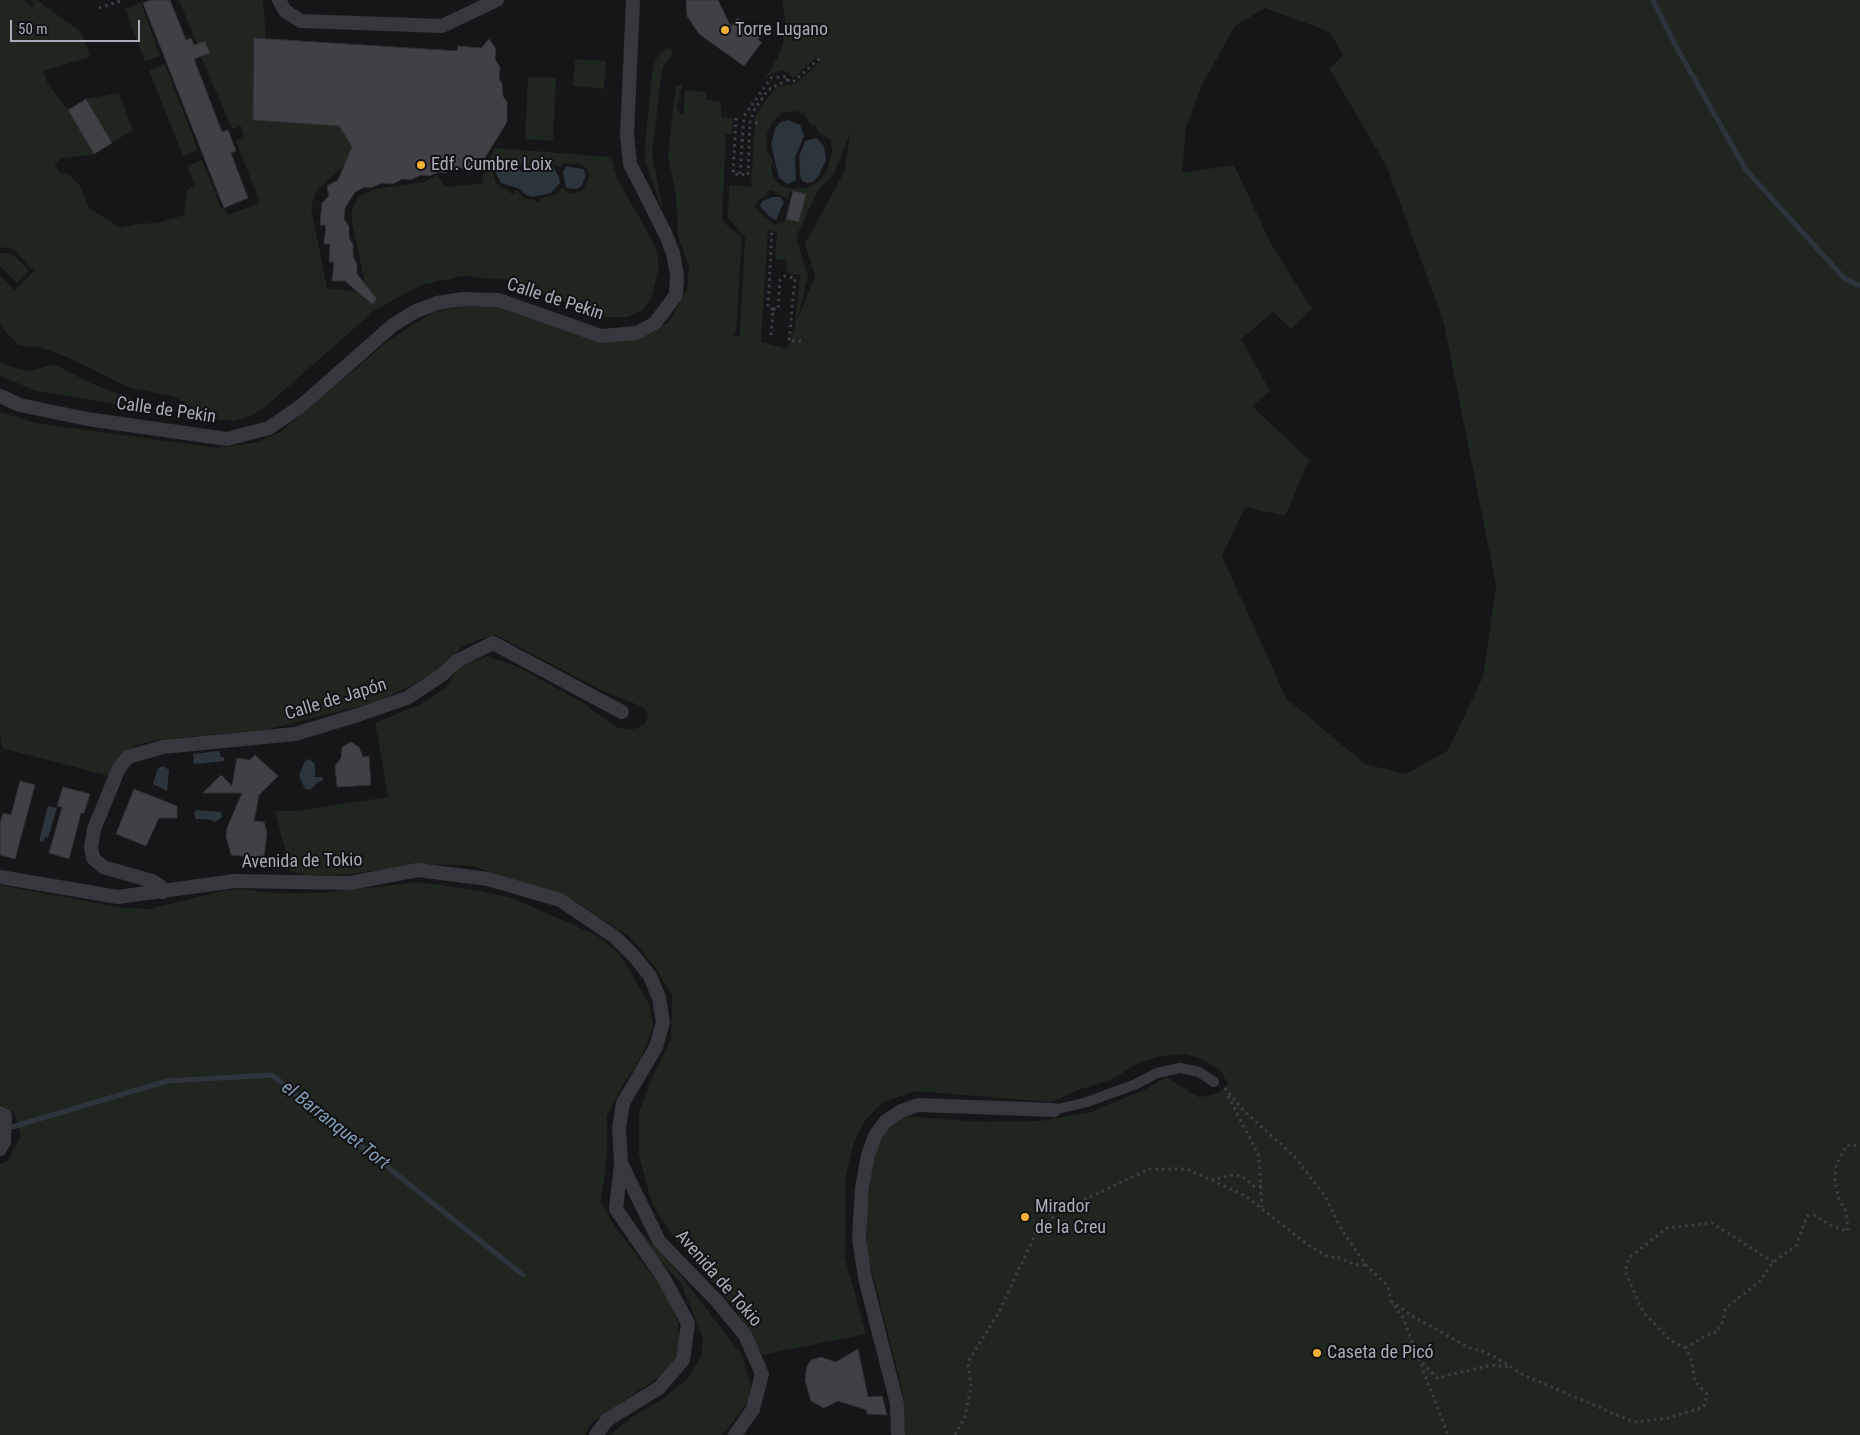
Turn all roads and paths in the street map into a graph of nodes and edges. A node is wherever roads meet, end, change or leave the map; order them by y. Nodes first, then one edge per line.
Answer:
1 (123, 0) edge
2 (279, 0) edge
3 (496, 0) edge
4 (633, 0) edge
5 (99, 8) dead end
6 (820, 58) dead end
7 (787, 80) junction
8 (736, 118) dead end
9 (750, 122) junction
10 (760, 123) dead end
11 (740, 174) junction
12 (772, 229) dead end
13 (773, 309) junction
14 (771, 335) dead end
15 (801, 341) dead end
16 (0, 396) edge
17 (622, 712) dead end
18 (0, 877) edge
19 (163, 892) junction
20 (1214, 1082) dead end
21 (1054, 1110) joint
22 (3, 1115) edge
23 (2, 1145) edge
24 (1860, 1146) edge
25 (621, 1163) junction
26 (1211, 1180) junction
27 (1261, 1186) junction
28 (1262, 1208) junction
29 (1054, 1212) junction
30 (1048, 1214) dead end
31 (1772, 1262) junction
32 (1366, 1265) junction
33 (1392, 1301) junction
34 (1686, 1348) junction
35 (1416, 1355) junction
36 (1517, 1369) junction
37 (596, 1435) edge
38 (735, 1435) edge
39 (898, 1435) edge
40 (954, 1435) edge
41 (1448, 1435) edge

1 - 5 path
2 - 3 street
4 - 16 street, Calle de Pekin
6 - 7 path
7 - 9 path
7 - 11 path
8 - 11 path
9 - 10 path
9 - 11 path
12 - 13 path
13 - 14 path
13 - 15 path
17 - 19 street, Calle de Japón
18 - 19 street, Avenida de Tokio
19 - 25 street, Avenida de Tokio
20 - 21 street
21 - 39 street
22 - 23 street
24 - 31 path
25 - 37 street
25 - 38 street, Avenida de Tokio
26 - 27 path
26 - 28 path
26 - 29 path
27 - 28 path
27 - 32 path
28 - 32 path
29 - 30 path
29 - 40 path
31 - 34 path
31 - 34 path
32 - 33 path
33 - 35 path
33 - 36 path
34 - 36 path
35 - 36 path
35 - 41 path

